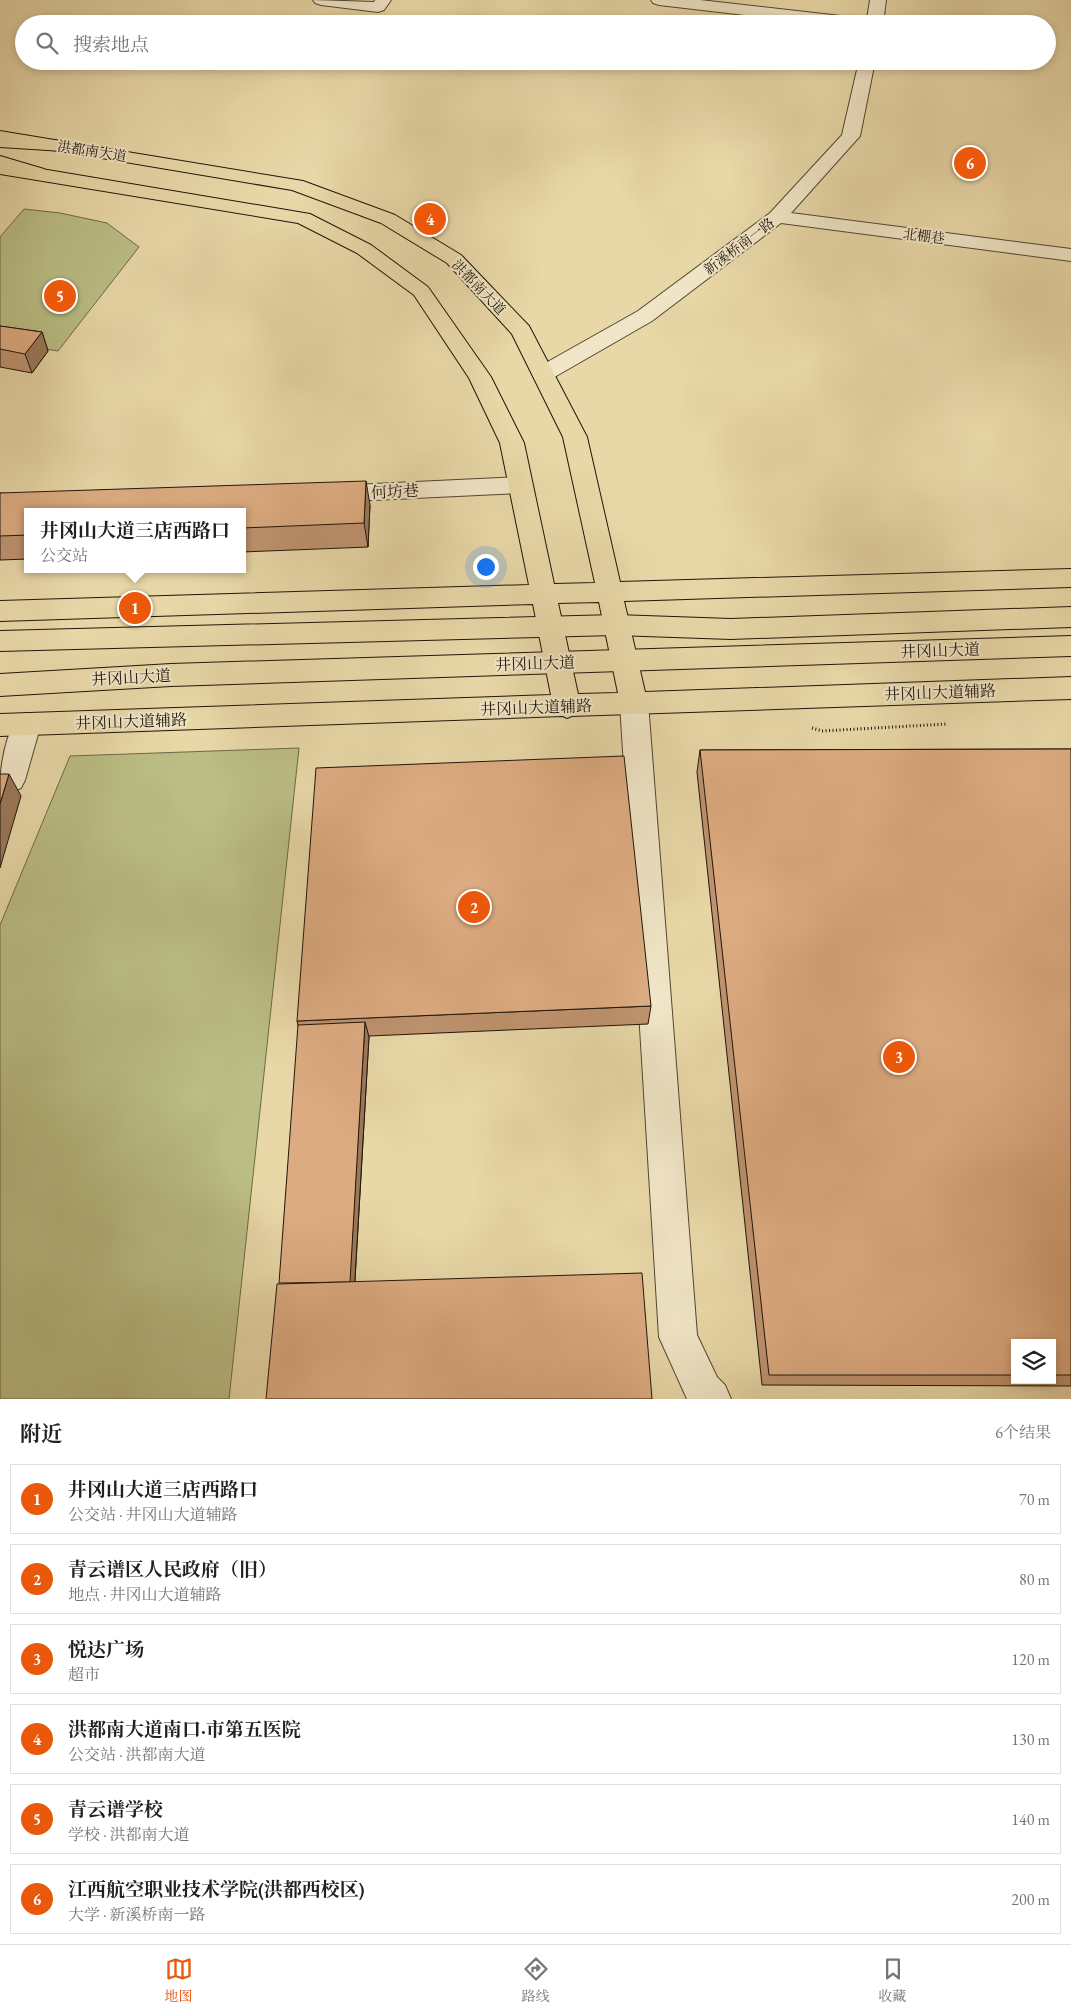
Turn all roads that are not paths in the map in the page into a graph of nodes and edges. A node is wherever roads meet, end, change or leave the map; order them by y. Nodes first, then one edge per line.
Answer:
1 (321, 0) edge
2 (383, 0) edge
3 (659, 0) edge
4 (878, 0) edge
5 (788, 15) edge
6 (876, 15) edge
7 (865, 70) edge
8 (0, 136) edge
9 (0, 142) edge
10 (63, 146) junction
11 (0, 162) edge
12 (0, 168) edge
13 (37, 173) junction
14 (777, 217) junction
15 (1071, 255) edge
16 (543, 374) junction
17 (520, 485) junction
18 (304, 495) edge
19 (1071, 578) edge
20 (609, 593) junction
21 (543, 595) junction
22 (0, 611) edge
23 (1071, 617) edge
24 (616, 625) junction
25 (551, 627) junction
26 (0, 641) edge
27 (1071, 646) edge
28 (624, 660) junction
29 (558, 662) junction
30 (0, 685) edge
31 (1071, 688) edge
32 (634, 703) junction
33 (567, 707) junction
34 (14, 725) edge
35 (0, 780) edge
36 (711, 1399) edge

1 - 2 street
3 - 5 street
4 - 6 street
7 - 14 street, 新溪桥南一路
8 - 10 main road, 洪都南大道
9 - 10 main road
10 - 16 main road, 洪都南大道
11 - 13 main road
12 - 13 main road, 洪都南大道
13 - 17 main road, 洪都南大道
14 - 15 street, 北棚巷
14 - 16 street, 新溪桥南一路
16 - 20 main road, 洪都南大道
17 - 18 street, 何坊巷
17 - 21 main road, 洪都南大道
19 - 20 main road
20 - 21 main road
20 - 24 main road, 洪都南大道
21 - 22 main road
21 - 25 main road, 洪都南大道
23 - 24 main road, 井冈山大道
24 - 25 main road, 井冈山大道
24 - 28 main road, 洪都南大道
25 - 26 main road, 井冈山大道
25 - 29 main road, 洪都南大道
27 - 28 main road, 井冈山大道
28 - 29 main road, 井冈山大道
28 - 32 main road, 洪都南大道
29 - 30 main road, 井冈山大道
29 - 33 main road, 洪都南大道
31 - 32 main road, 井冈山大道辅路
32 - 33 main road, 井冈山大道辅路
32 - 36 street
33 - 34 main road, 井冈山大道辅路
34 - 35 street

